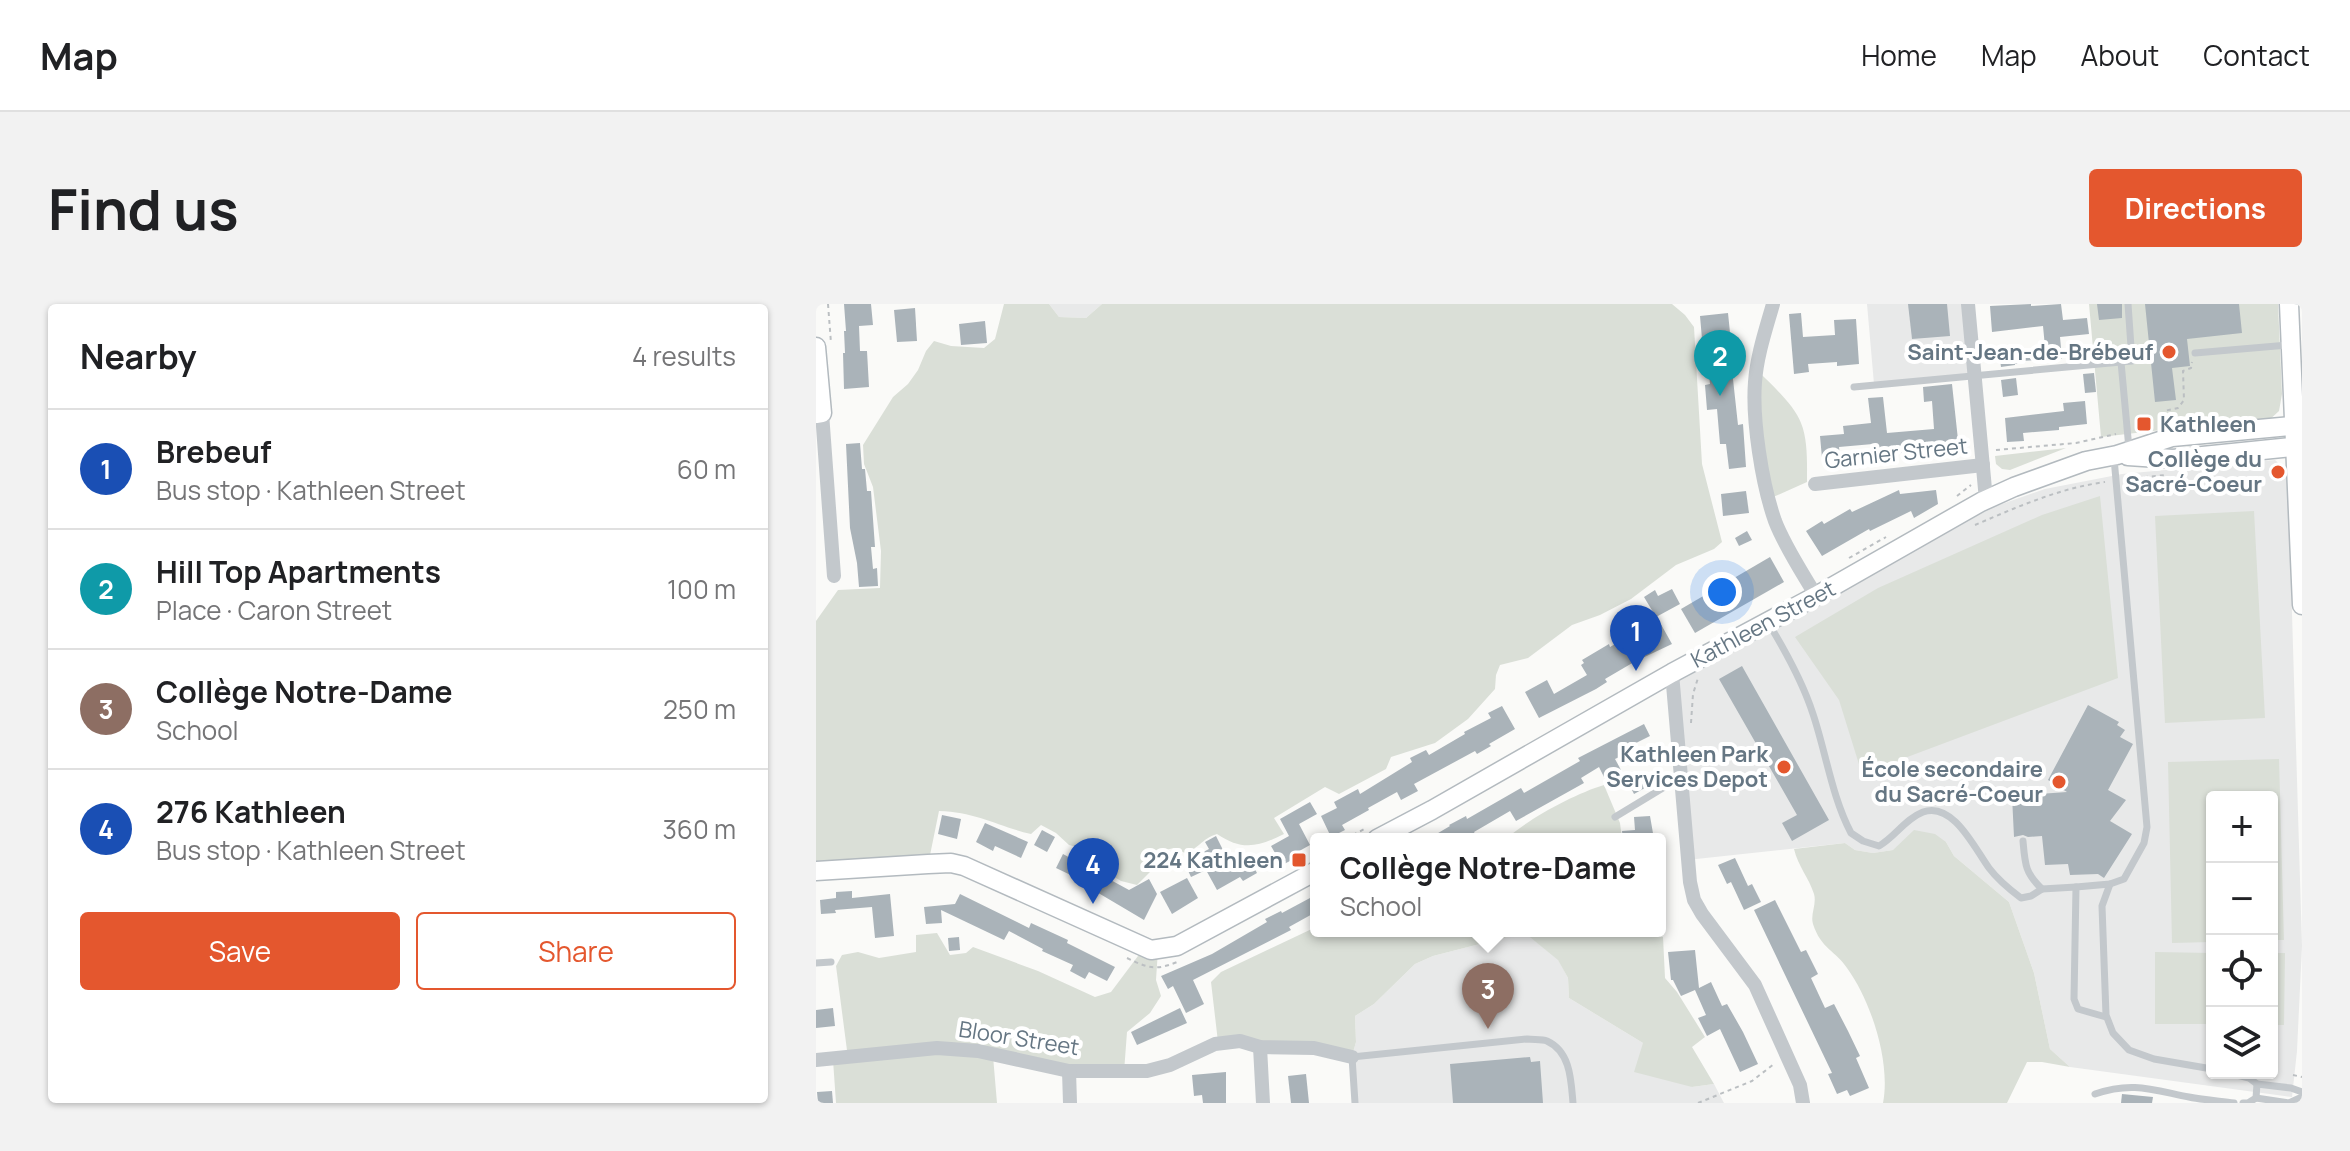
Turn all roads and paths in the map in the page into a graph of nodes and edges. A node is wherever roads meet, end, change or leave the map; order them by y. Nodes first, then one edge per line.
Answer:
1 (1773, 304) edge
2 (1968, 304) edge
3 (2128, 304) edge
4 (2289, 304) edge
5 (2291, 345) junction
6 (816, 347) edge
7 (2195, 353) joint
8 (2121, 362) junction
9 (1975, 375) junction
10 (1854, 387) dead end
11 (819, 414) edge
12 (2298, 426) edge
13 (2166, 428) dead end
14 (2298, 446) edge
15 (2120, 454) junction
16 (1978, 466) junction
17 (2175, 474) dead end
18 (2116, 480) junction
19 (1815, 484) dead end
20 (1955, 498) dead end
21 (1986, 500) junction
22 (1968, 528) dead end
23 (1893, 533) dead end
24 (1844, 561) dead end
25 (834, 576) dead end
26 (1816, 596) junction
27 (2302, 605) edge
28 (1768, 622) junction
29 (1672, 673) junction
30 (1698, 676) dead end
31 (1678, 739) junction
32 (1681, 777) junction
33 (1615, 817) dead end
34 (1374, 832) edge
35 (2023, 841) dead end
36 (816, 871) edge
37 (1310, 874) edge
38 (2110, 884) junction
39 (2076, 887) junction
40 (2042, 889) junction
41 (831, 962) dead end
42 (816, 963) edge
43 (2106, 1017) junction
44 (1260, 1047) junction
45 (1352, 1057) junction
46 (816, 1060) edge
47 (2206, 1068) edge
48 (1069, 1071) junction
49 (2293, 1075) dead end
50 (2302, 1077) edge
51 (2250, 1079) edge
52 (2257, 1084) junction
53 (2095, 1094) dead end
54 (2302, 1094) edge
55 (2256, 1098) junction
56 (1070, 1103) edge
57 (1263, 1103) edge
58 (1355, 1103) edge
59 (1573, 1103) edge
60 (1803, 1103) edge
61 (2234, 1103) edge
62 (2243, 1103) edge

1 - 26 street
2 - 9 street
3 - 8 lane
4 - 5 street
5 - 7 lane
5 - 12 street
6 - 11 street
7 - 13 path
8 - 9 lane
8 - 15 lane
9 - 10 lane
9 - 16 street
11 - 25 street
12 - 14 street
12 - 15 street, Kathleen Street
14 - 15 street, Kathleen Street
14 - 27 street
15 - 18 lane
15 - 21 street, Kathleen Street
16 - 19 street, Garnier Street
16 - 20 path
16 - 21 street
17 - 18 path
18 - 22 path
18 - 38 lane
21 - 26 street, Kathleen Street
23 - 24 path
26 - 28 street, Kathleen Street
28 - 29 street, Kathleen Street
28 - 40 lane
29 - 31 street
29 - 34 street, Kathleen Street
30 - 31 path
31 - 32 street
32 - 33 lane
32 - 60 street
35 - 40 lane
36 - 37 street
38 - 39 lane
38 - 43 lane
39 - 40 lane
39 - 43 lane
41 - 42 lane
43 - 47 lane
44 - 45 street, Bloor Street
44 - 48 street, Bloor Street
44 - 57 street
45 - 58 lane
45 - 59 lane
46 - 48 street, Bloor Street
48 - 56 street
49 - 50 path
51 - 52 lane
52 - 54 lane
52 - 55 lane
53 - 61 lane
54 - 55 lane
55 - 62 lane

